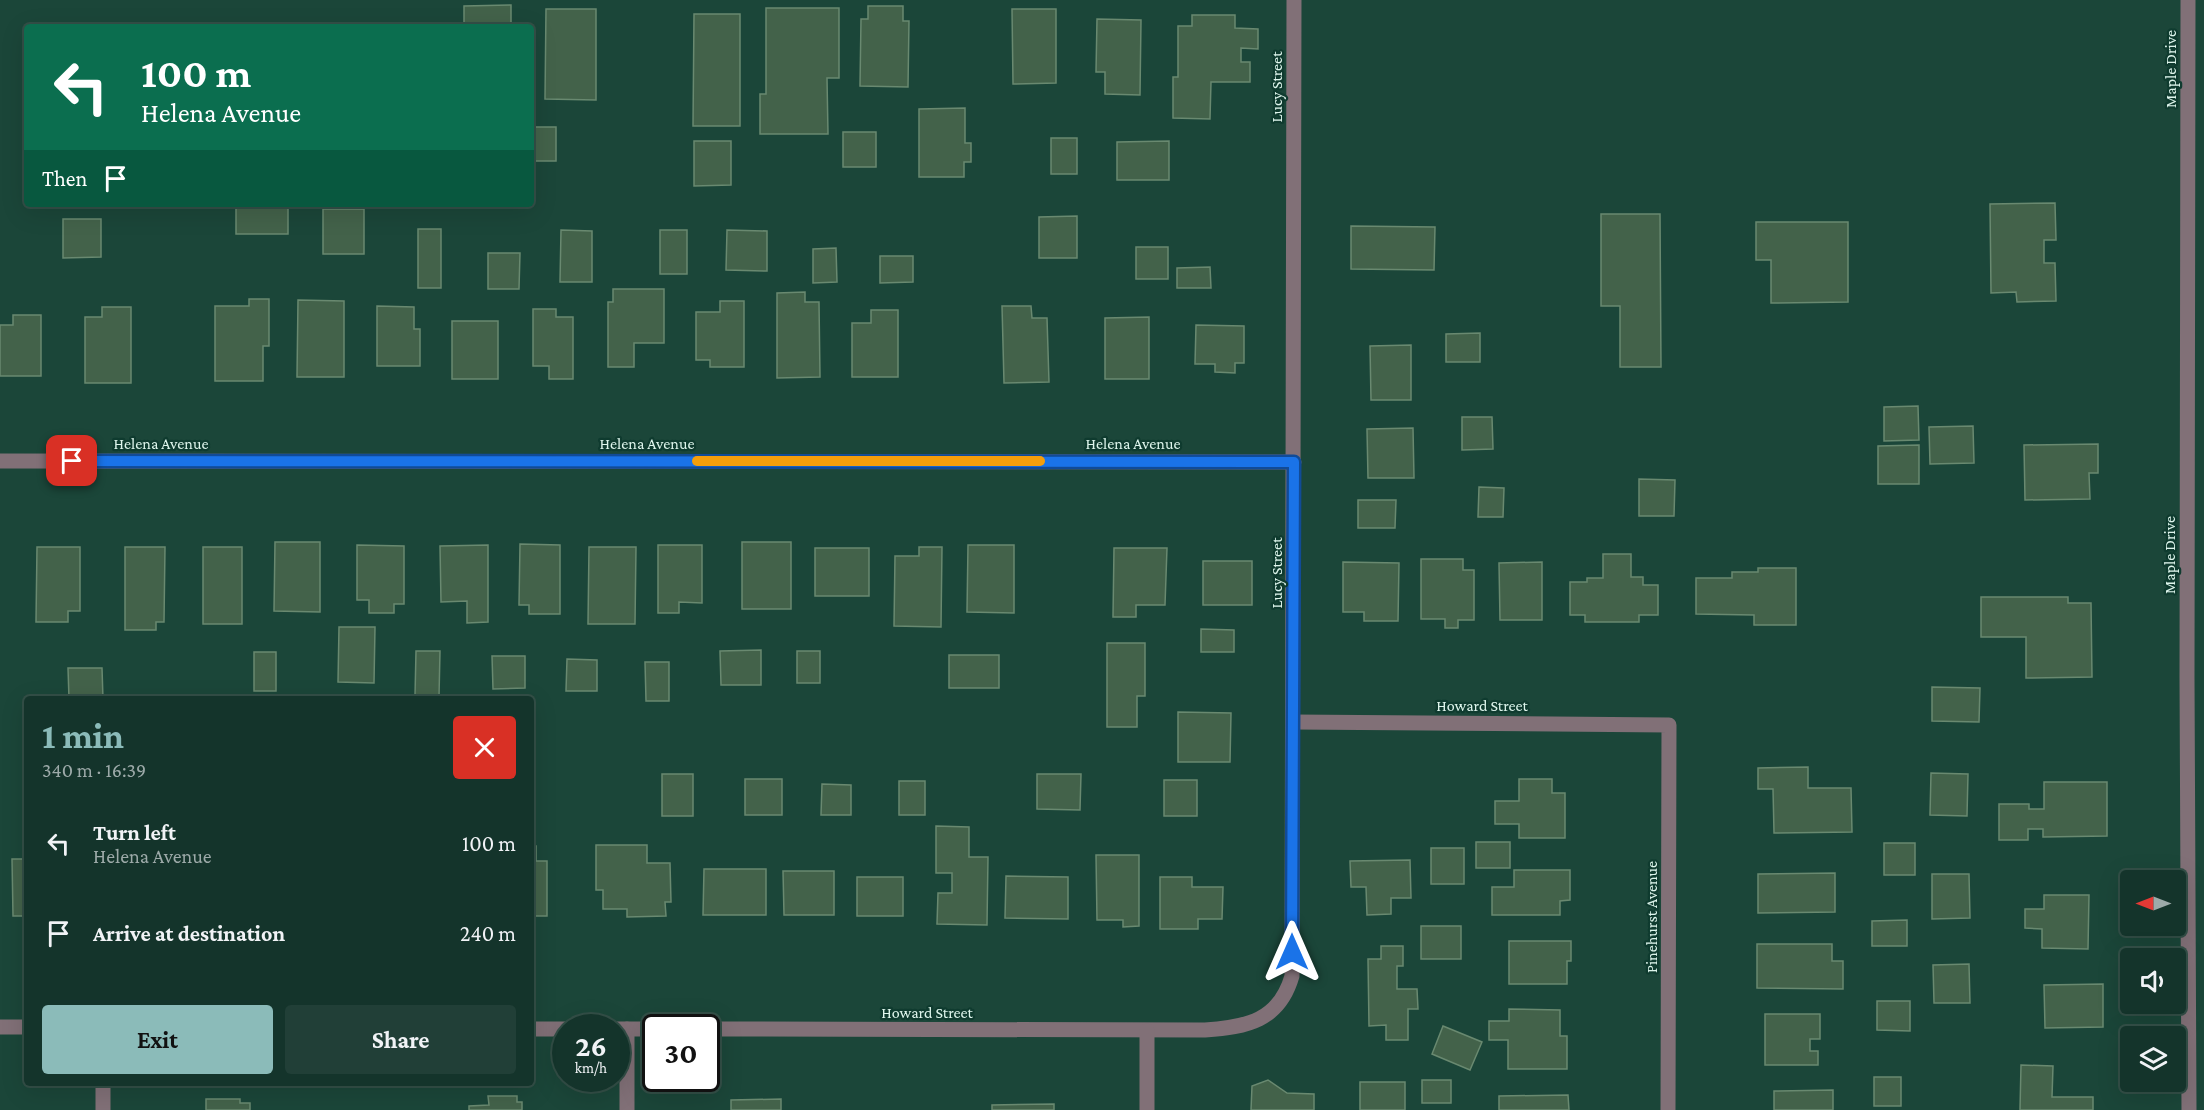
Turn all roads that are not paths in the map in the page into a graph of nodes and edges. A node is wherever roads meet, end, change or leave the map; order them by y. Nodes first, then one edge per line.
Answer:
1 (1294, 0) edge
2 (2188, 0) edge
3 (0, 461) edge
4 (1294, 462) junction
5 (1294, 722) junction
6 (1669, 725) joint
7 (0, 1027) edge
8 (24, 1027) edge
9 (534, 1029) edge
10 (552, 1029) edge
11 (720, 1029) edge
12 (1147, 1030) junction
13 (103, 1086) edge
14 (626, 1092) edge
15 (103, 1110) edge
16 (627, 1110) edge
17 (1147, 1110) edge
18 (1668, 1110) edge
19 (2189, 1110) edge

1 - 4 street, Lucy Street
2 - 19 street, Maple Drive
3 - 4 street, Helena Avenue
4 - 5 street, Lucy Street
5 - 6 street, Howard Street
5 - 12 street, Lucy Street
6 - 18 street, Pinehurst Avenue
7 - 8 street
9 - 10 street
11 - 12 street, Howard Street
12 - 17 street
13 - 15 street
14 - 16 street

